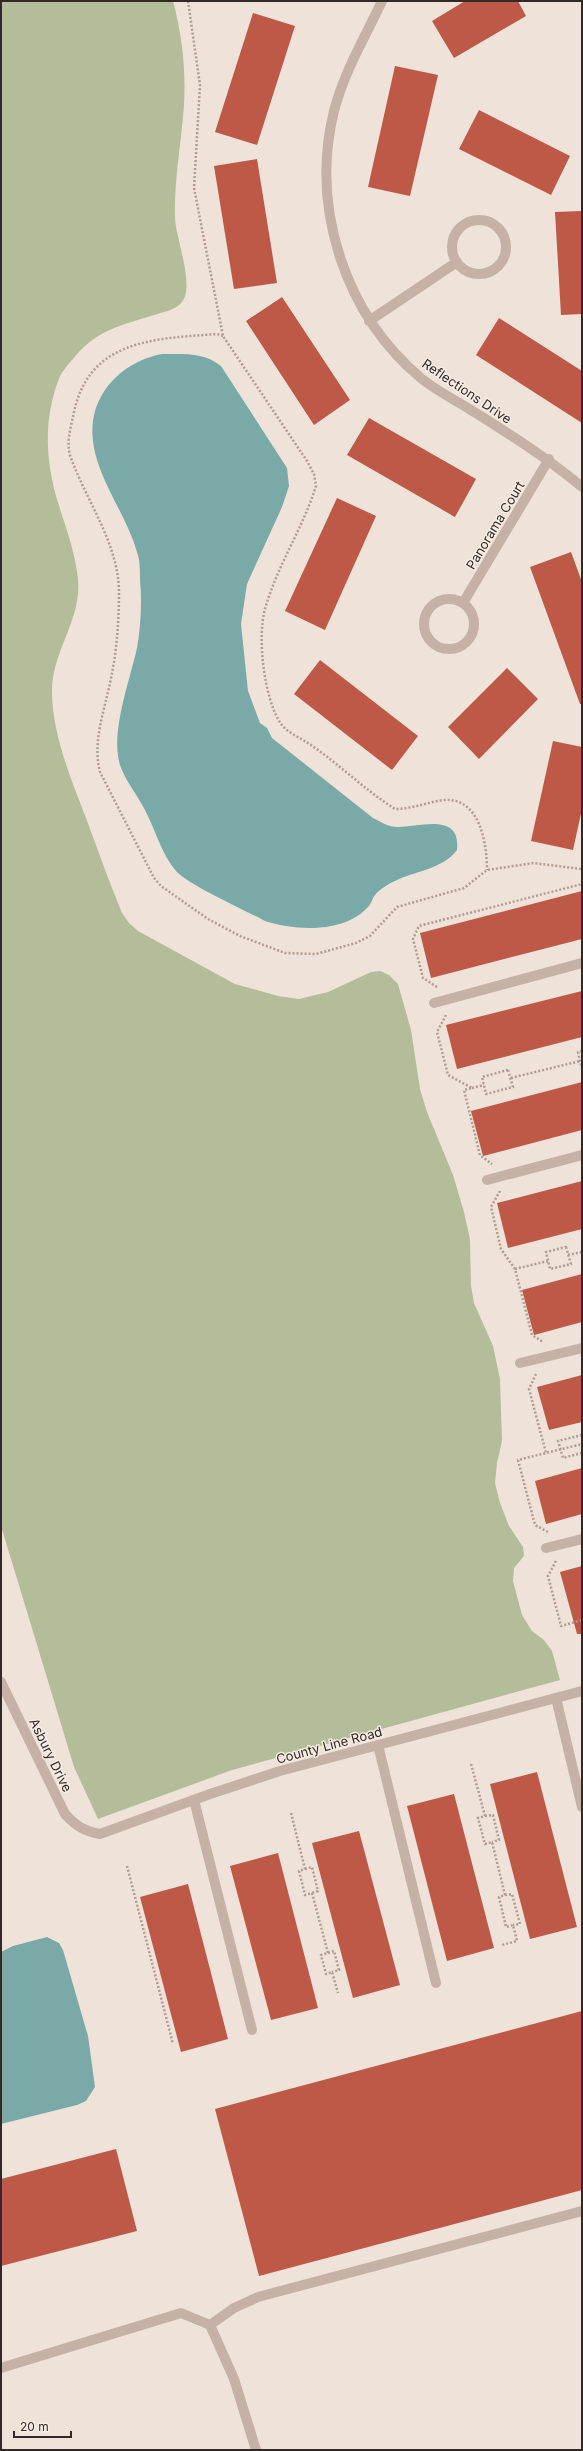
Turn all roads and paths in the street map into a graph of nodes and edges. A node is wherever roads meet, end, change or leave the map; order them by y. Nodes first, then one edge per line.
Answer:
1 (188, 1) edge
2 (382, 1) edge
3 (457, 262) junction
4 (369, 321) junction
5 (223, 336) junction
6 (549, 459) junction
7 (582, 487) edge
8 (462, 604) junction
9 (582, 869) edge
10 (487, 870) junction
11 (582, 884) edge
12 (582, 963) edge
13 (446, 1000) junction
14 (434, 1003) dead end
15 (582, 1051) edge
16 (580, 1061) junction
17 (582, 1069) edge
18 (511, 1078) junction
19 (484, 1085) junction
20 (472, 1088) junction
21 (582, 1155) edge
22 (500, 1176) junction
23 (487, 1180) dead end
24 (582, 1252) edge
25 (568, 1255) junction
26 (548, 1261) junction
27 (515, 1269) junction
28 (544, 1342) dead end
29 (582, 1348) edge
30 (520, 1363) dead end
31 (537, 1370) dead end
32 (582, 1435) edge
33 (582, 1444) edge
34 (560, 1449) junction
35 (546, 1453) junction
36 (582, 1453) edge
37 (582, 1539) edge
38 (557, 1545) junction
39 (546, 1548) dead end
40 (582, 1620) edge
41 (1, 1682) edge
42 (582, 1691) edge
43 (556, 1698) junction
44 (378, 1745) junction
45 (471, 1764) dead end
46 (194, 1800) junction
47 (582, 1807) edge
48 (291, 1813) dead end
49 (485, 1816) junction
50 (87, 1831) joint
51 (492, 1842) junction
52 (127, 1866) dead end
53 (305, 1869) junction
54 (312, 1893) junction
55 (505, 1895) junction
56 (513, 1925) junction
57 (502, 1945) dead end
58 (328, 1953) junction
59 (332, 1972) junction
60 (436, 1983) dead end
61 (338, 1993) dead end
62 (252, 2030) dead end
63 (173, 2044) dead end
64 (582, 2211) edge
65 (210, 2325) junction
66 (1, 2368) edge
67 (256, 2450) edge

1 - 5 path
2 - 4 street, Reflections Drive
3 - 3 street
3 - 4 street
4 - 6 street, Reflections Drive
5 - 10 path
5 - 10 path
6 - 7 street, Reflections Drive
6 - 8 street, Panorama Court
8 - 8 street
9 - 10 path
11 - 13 path
12 - 13 street
13 - 14 street
13 - 20 path
15 - 16 path
16 - 17 path
16 - 18 path
18 - 19 path
18 - 19 path
19 - 20 path
20 - 22 path
21 - 22 street
22 - 23 street
22 - 27 path
24 - 25 path
25 - 26 path
25 - 26 path
26 - 27 path
27 - 28 path
29 - 30 street
31 - 35 path
32 - 34 path
33 - 34 path
34 - 35 path
34 - 36 path
35 - 38 path
37 - 38 street
38 - 39 street
38 - 40 path
41 - 50 street, Asbury Drive
42 - 43 street, County Line Road
43 - 44 street, County Line Road
43 - 47 street
44 - 46 street, County Line Road
44 - 60 street
45 - 49 path
46 - 50 street, County Line Road
46 - 62 street
48 - 53 path
49 - 51 path
49 - 51 path
51 - 55 path
52 - 63 path
53 - 54 path
53 - 54 path
54 - 58 path
55 - 56 path
55 - 56 path
56 - 57 path
58 - 59 path
58 - 59 path
59 - 61 path
64 - 65 street
65 - 66 street
65 - 67 street

